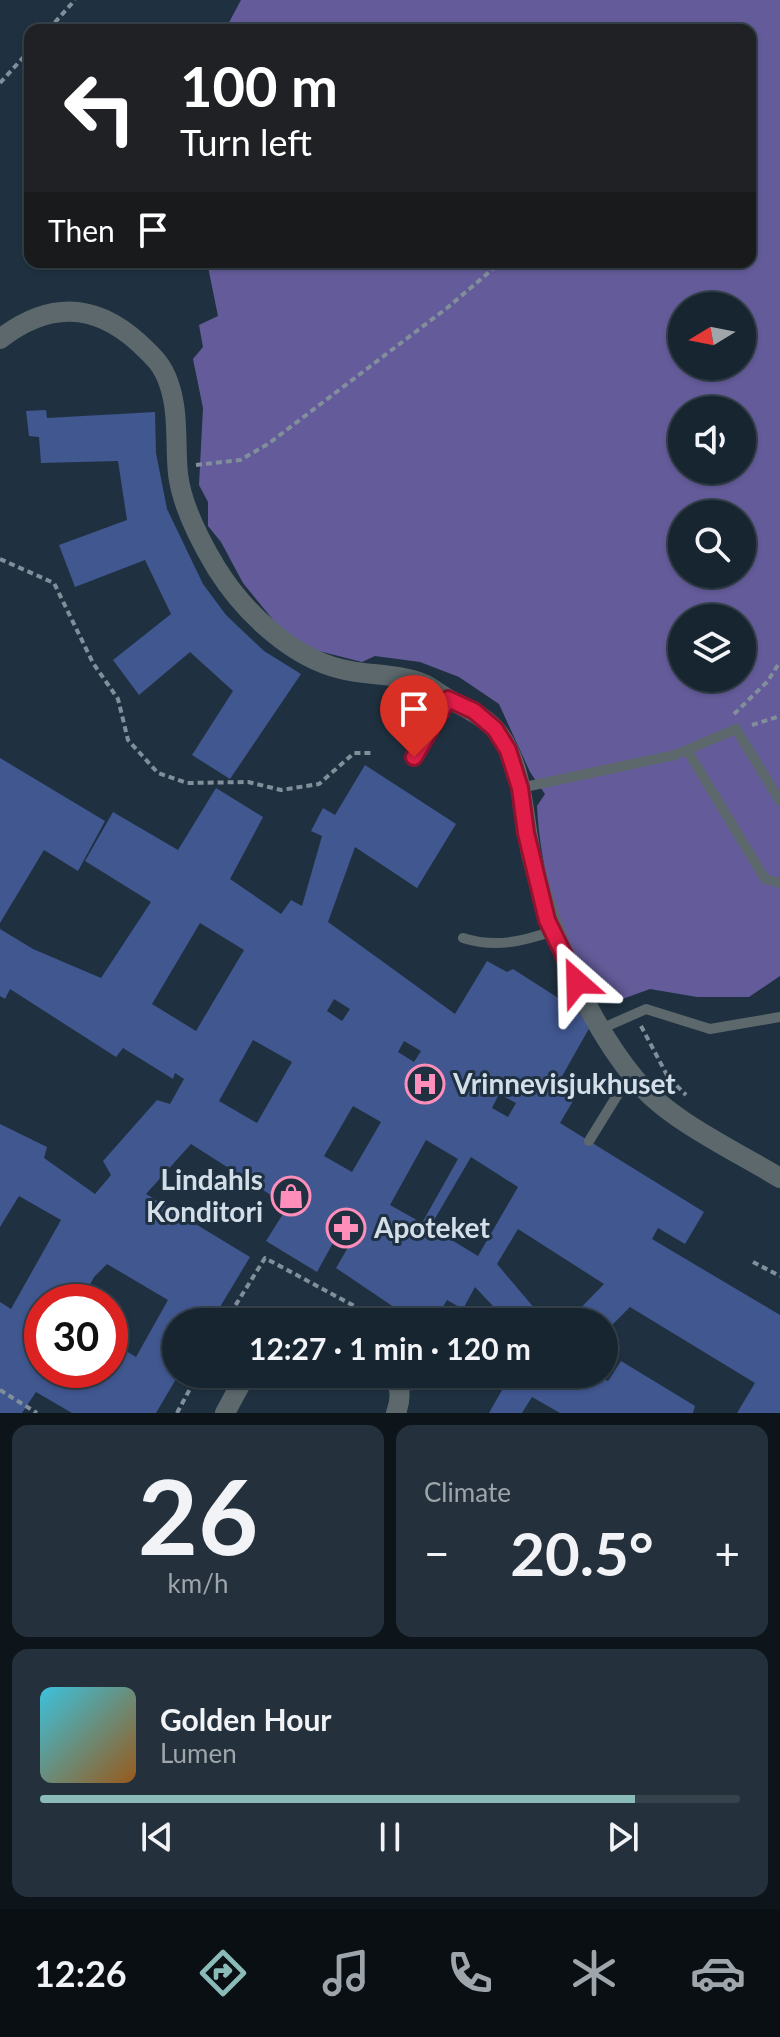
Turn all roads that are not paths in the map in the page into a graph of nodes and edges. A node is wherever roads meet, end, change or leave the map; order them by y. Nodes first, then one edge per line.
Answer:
1 (0, 339) edge
2 (448, 699) junction
3 (687, 750) junction
4 (414, 757) dead end
5 (520, 788) junction
6 (780, 801) edge
7 (780, 883) edge
8 (553, 931) junction
9 (463, 938) dead end
10 (780, 1017) edge
11 (603, 1028) junction
12 (631, 1073) junction
13 (589, 1141) dead end
14 (780, 1178) edge
15 (238, 1388) edge
16 (397, 1388) edge
17 (225, 1413) edge
18 (396, 1413) edge

1 - 2 street
2 - 4 lane
2 - 5 street
3 - 5 lane
3 - 6 lane
3 - 7 lane
5 - 8 street
8 - 9 lane
8 - 11 street
10 - 11 lane
11 - 12 street
12 - 13 lane
12 - 14 street
15 - 17 street
16 - 18 street

